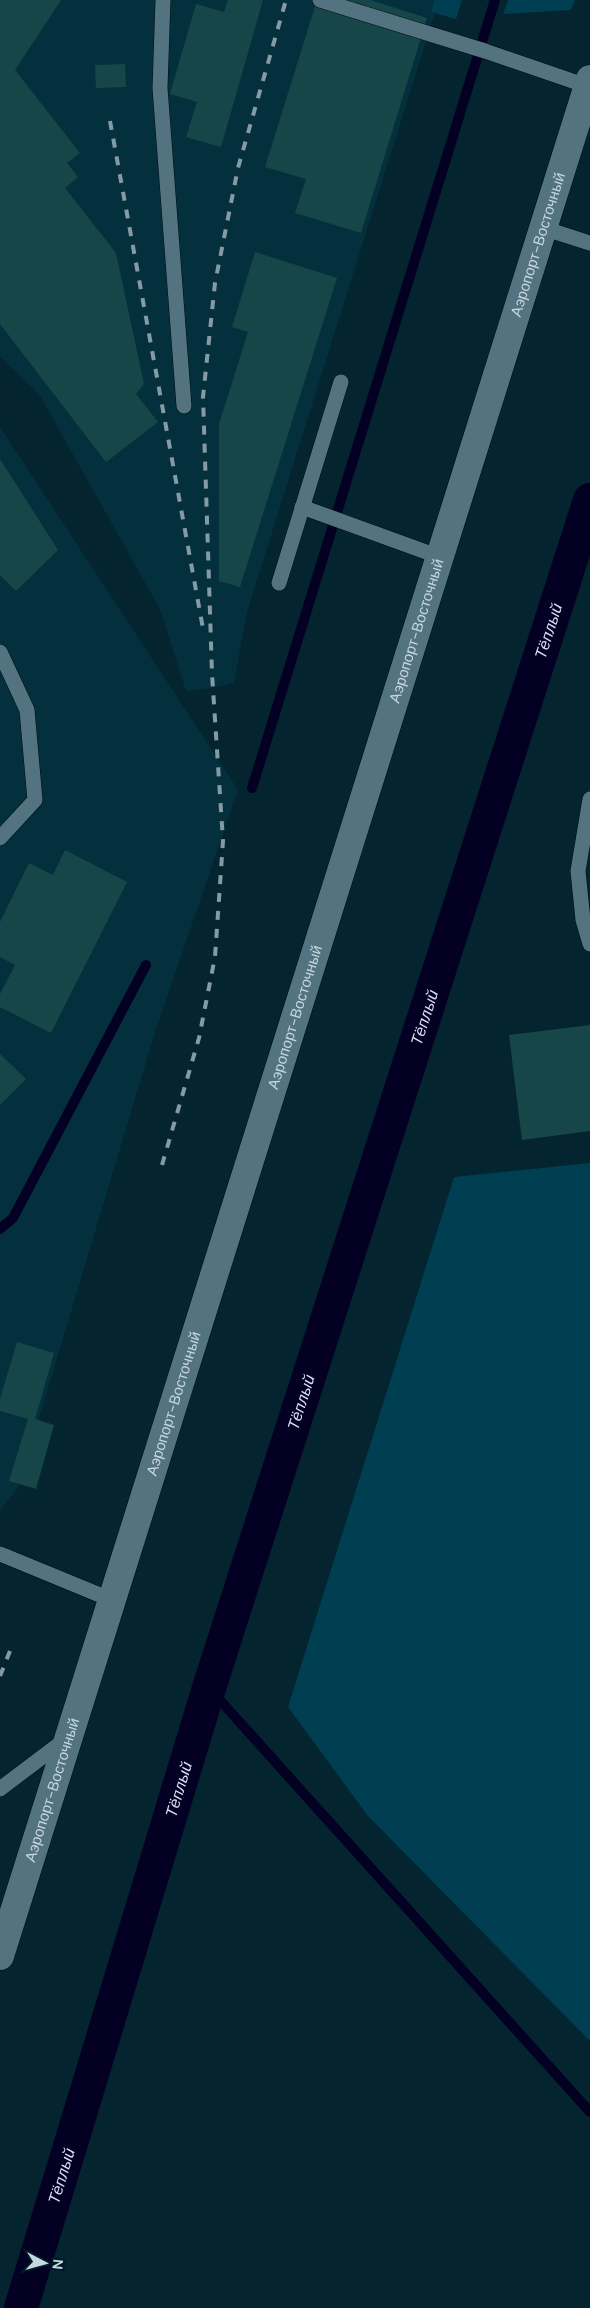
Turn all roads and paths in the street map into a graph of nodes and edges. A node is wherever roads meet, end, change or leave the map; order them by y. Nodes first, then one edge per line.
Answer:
1 (163, 0) edge
2 (320, 0) edge
3 (589, 82) edge
4 (543, 228) junction
5 (590, 243) edge
6 (341, 382) dead end
7 (184, 406) dead end
8 (302, 507) junction
9 (440, 557) junction
10 (279, 583) dead end
11 (0, 652) edge
12 (589, 808) edge
13 (0, 838) edge
14 (584, 872) edge
15 (590, 944) edge
16 (0, 1554) edge
17 (112, 1600) junction
18 (69, 1737) junction
19 (0, 1789) edge
20 (0, 1956) edge

1 - 7 lane
2 - 3 lane
3 - 4 street, Аэропорт-Восточный
4 - 5 lane
4 - 9 street, Аэропорт-Восточный
6 - 8 lane
8 - 9 lane
8 - 10 lane
9 - 17 street, Аэропорт-Восточный
11 - 13 lane
12 - 14 lane
14 - 15 lane
16 - 17 lane
17 - 18 street, Аэропорт-Восточный
18 - 19 lane
18 - 20 street, Аэропорт-Восточный

